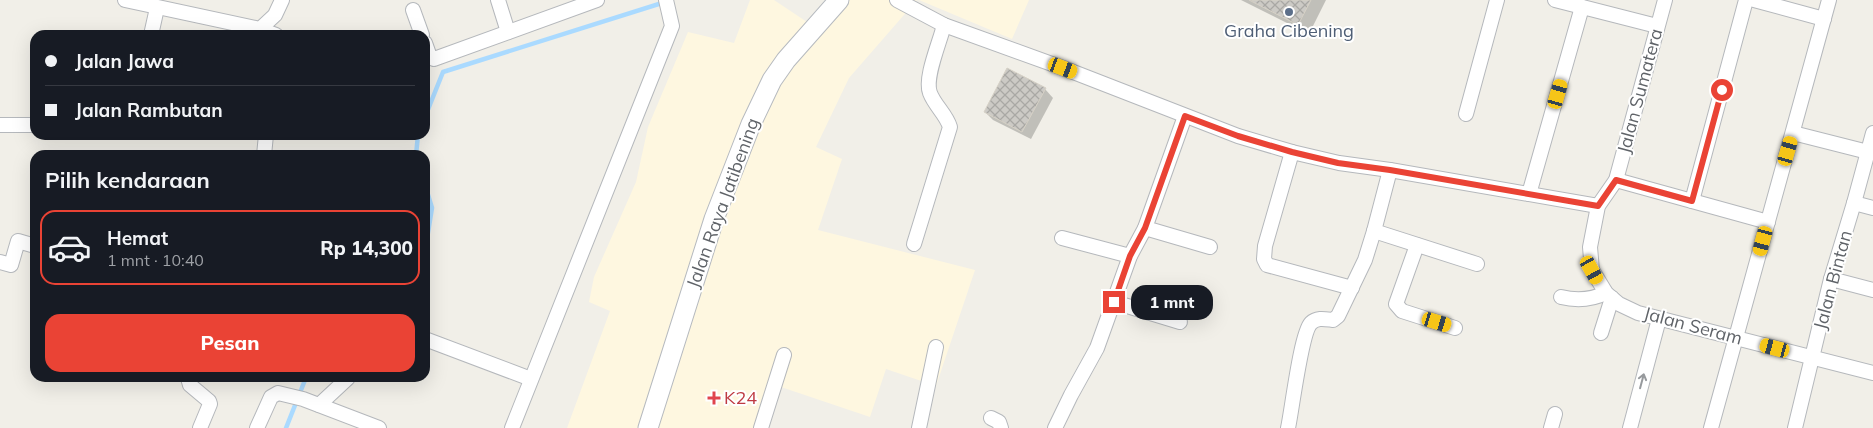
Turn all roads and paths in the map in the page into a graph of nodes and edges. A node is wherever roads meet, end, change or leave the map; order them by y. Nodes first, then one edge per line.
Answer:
1 (125, 0) edge
2 (282, 0) edge
3 (498, 0) edge
4 (597, 0) edge
5 (839, 0) edge
6 (897, 0) edge
7 (1497, 0) edge
8 (1555, 0) edge
9 (1665, 0) edge
10 (1746, 0) edge
11 (1754, 0) edge
12 (1829, 0) edge
13 (583, 2) edge
14 (667, 4) edge
15 (176, 6) edge
16 (1582, 7) junction
17 (157, 8) junction
18 (413, 10) dead end
19 (1824, 19) junction
20 (944, 25) junction
21 (1657, 26) junction
22 (260, 29) joint
23 (152, 30) edge
24 (420, 30) edge
25 (508, 32) junction
26 (430, 57) edge
27 (1466, 114) dead end
28 (1185, 116) junction
29 (0, 125) edge
30 (30, 125) edge
31 (1793, 133) junction
32 (1873, 133) edge
33 (1292, 152) junction
34 (1868, 152) junction
35 (1390, 170) junction
36 (1616, 180) junction
37 (1529, 194) junction
38 (1692, 201) junction
39 (1854, 203) junction
40 (1598, 206) junction
41 (1873, 208) edge
42 (1768, 222) junction
43 (1145, 228) junction
44 (1374, 231) junction
45 (1062, 238) dead end
46 (914, 244) dead end
47 (30, 245) edge
48 (1417, 245) junction
49 (1210, 247) dead end
50 (1130, 256) junction
51 (0, 262) edge
52 (1477, 264) dead end
53 (1831, 279) junction
54 (1352, 288) junction
55 (1873, 290) edge
56 (1609, 296) junction
57 (1561, 297) dead end
58 (1114, 302) junction
59 (1658, 319) junction
60 (1180, 322) dead end
61 (1455, 328) dead end
62 (1600, 333) dead end
63 (1736, 338) junction
64 (430, 341) edge
65 (936, 347) dead end
66 (784, 355) dead end
67 (1813, 358) junction
68 (1873, 373) edge
69 (532, 379) junction
70 (190, 382) edge
71 (344, 382) edge
72 (319, 405) junction
73 (1555, 414) dead end
74 (200, 428) edge
75 (257, 428) edge
76 (379, 428) edge
77 (512, 428) edge
78 (648, 428) edge
79 (762, 428) edge
80 (919, 428) edge
81 (1055, 428) edge
82 (1288, 428) edge
83 (1551, 428) edge
84 (1630, 428) edge
85 (1711, 428) edge
86 (1795, 428) edge

1 - 17 street
2 - 22 street
3 - 25 street
4 - 13 street
5 - 78 main road, Jalan Raya Jatibening
6 - 20 street
7 - 27 street
8 - 16 street
9 - 21 street, Jalan Sumatera
10 - 38 street
11 - 19 street
12 - 19 street
13 - 25 street
14 - 69 street
15 - 17 street
15 - 22 street
16 - 21 street
16 - 37 street
17 - 23 street
18 - 24 street
19 - 31 street
20 - 28 street
20 - 46 street
21 - 36 street, Jalan Sumatera
25 - 26 street
28 - 33 street
28 - 43 street
29 - 30 street
31 - 34 street
31 - 42 street
32 - 34 street, Jalan Bintan
33 - 35 street
33 - 54 street
34 - 39 street, Jalan Bintan
35 - 37 street
35 - 44 street
36 - 38 street
36 - 40 street, Jalan Sumatera
37 - 40 street
38 - 42 street
39 - 41 street
39 - 53 street, Jalan Bintan
40 - 56 street, Jalan Seram
42 - 63 street
43 - 49 street
43 - 50 street
44 - 48 street
44 - 54 street
45 - 50 street
47 - 51 street
48 - 52 street
48 - 61 street
50 - 58 street
53 - 55 street
53 - 67 street, Jalan Bintan
54 - 82 street
56 - 57 street
56 - 59 street, Jalan Seram
56 - 62 street
58 - 60 street
58 - 81 street
59 - 63 street, Jalan Seram
84 -> 59 street
63 - 67 street, Jalan Seram
63 - 85 street
64 - 69 street
65 - 80 street
66 - 79 street
67 - 68 street, Jalan Seram
67 - 86 street, Jalan Bintan
69 - 77 street
70 - 74 street
71 - 72 street
72 - 75 street
72 - 76 street
73 - 83 street

